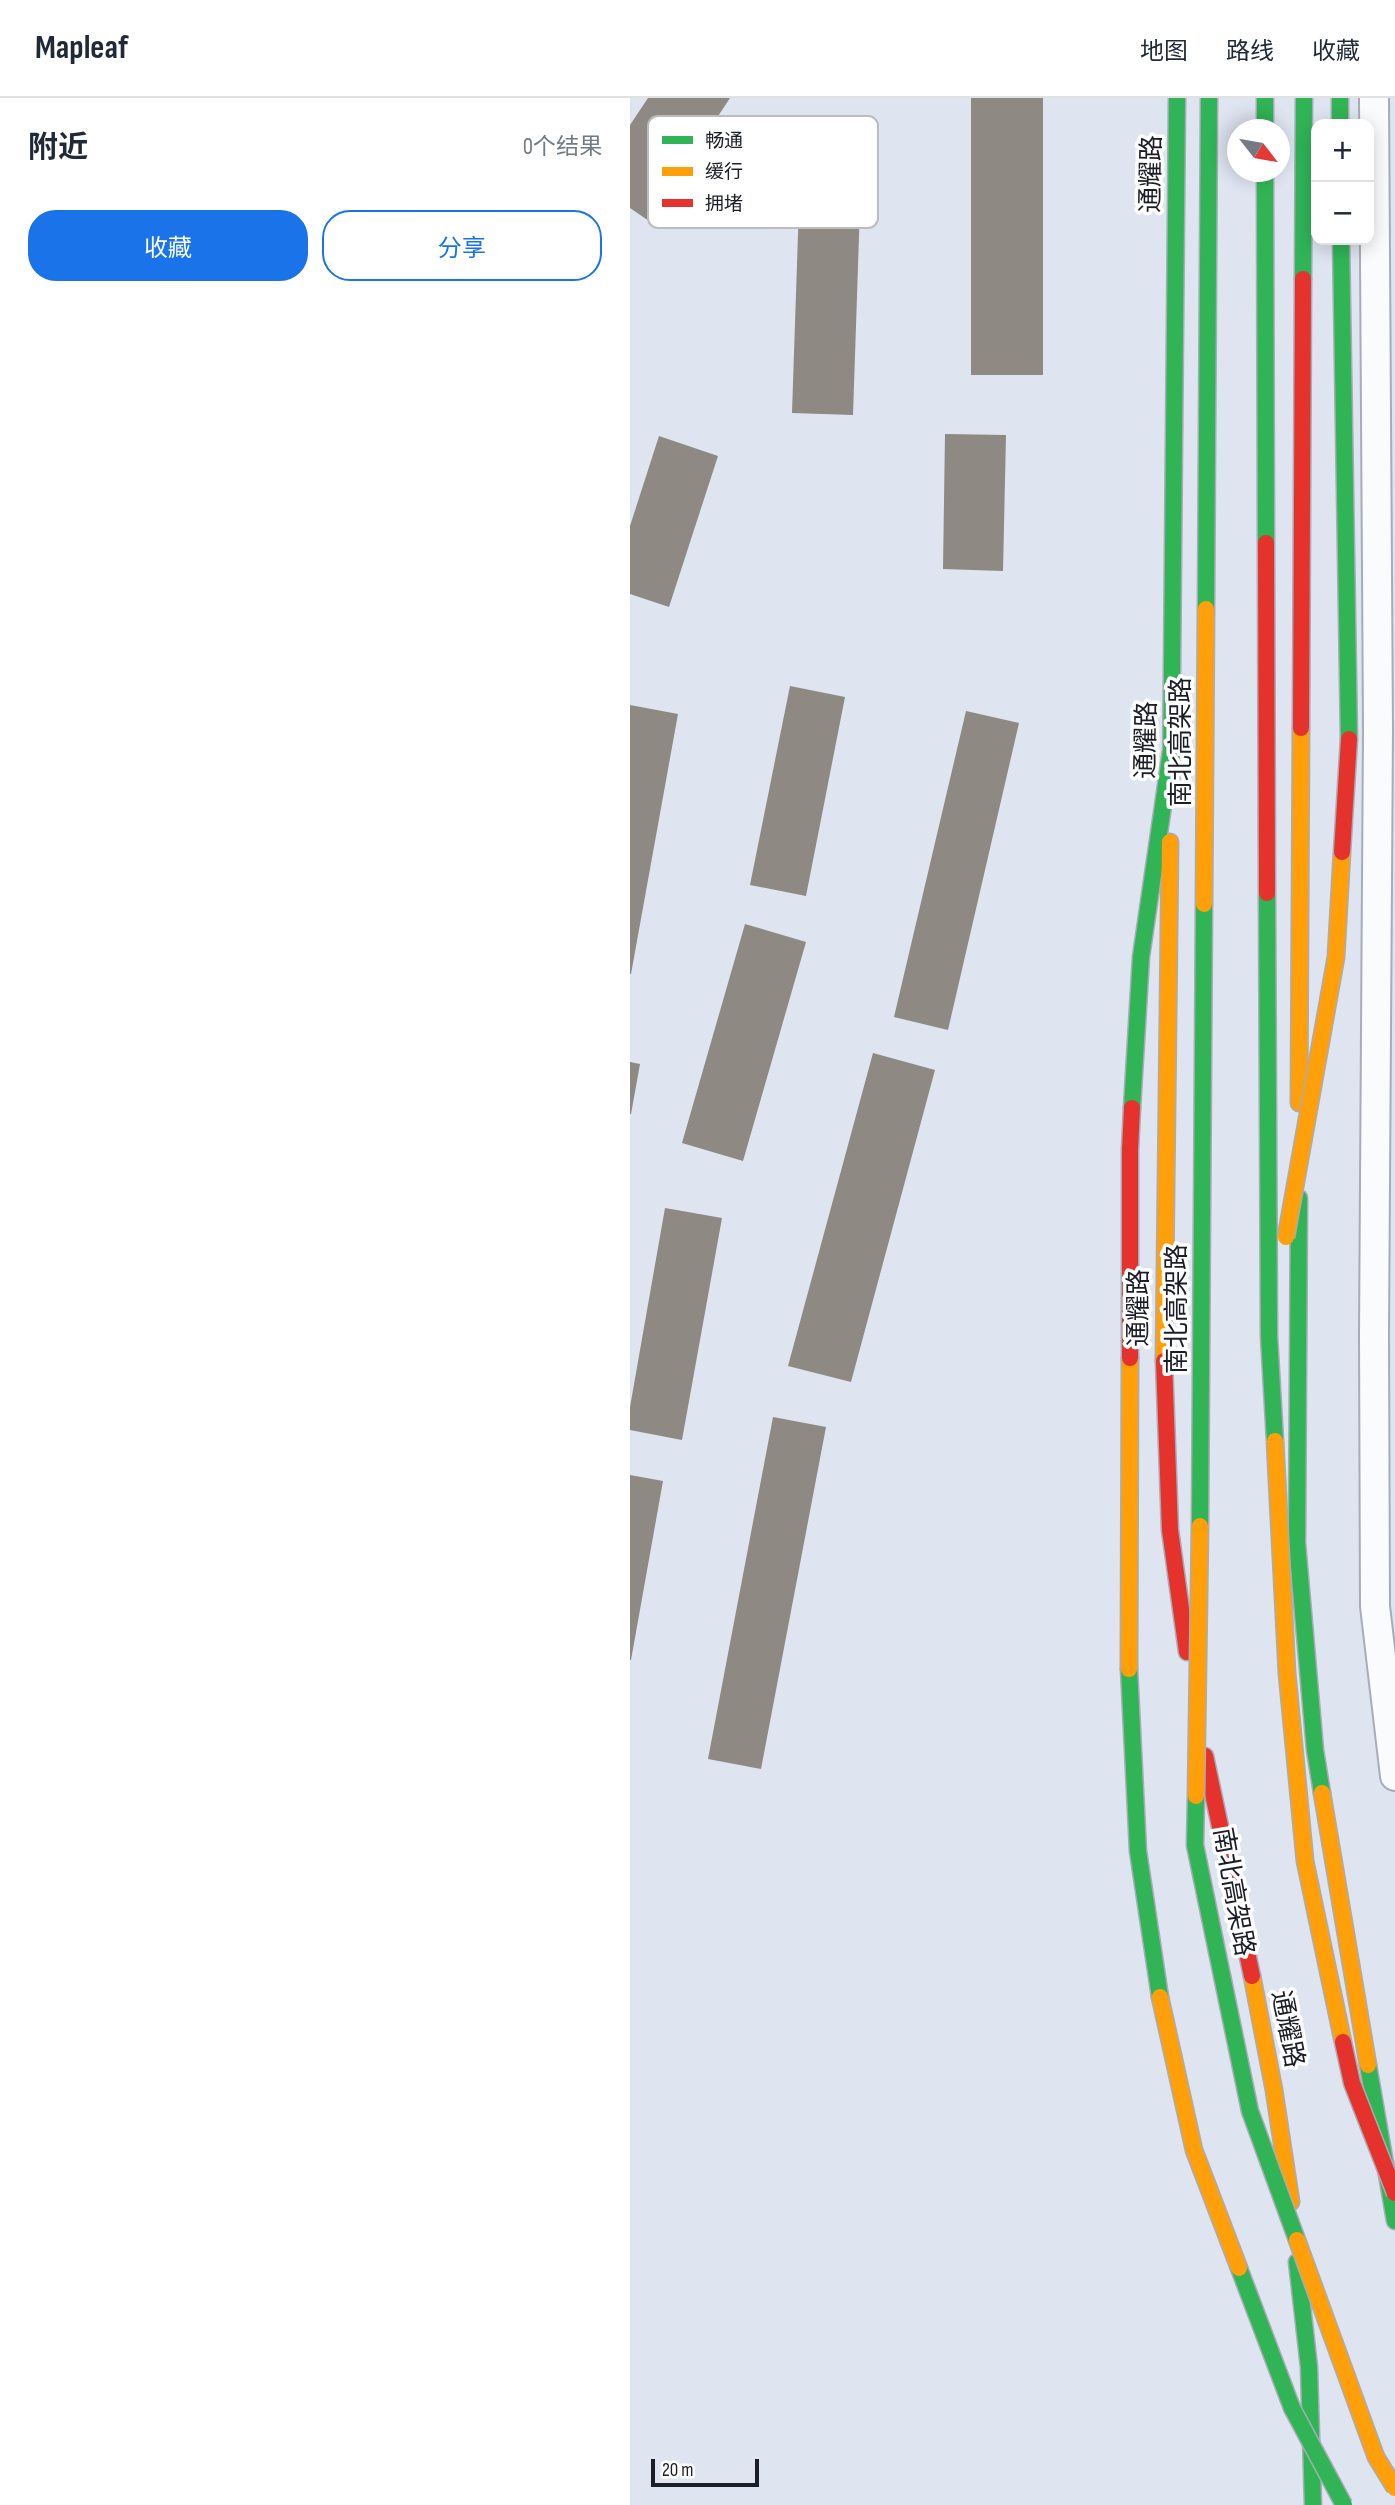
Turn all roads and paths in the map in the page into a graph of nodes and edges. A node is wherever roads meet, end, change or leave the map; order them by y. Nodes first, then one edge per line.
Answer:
1 (1177, 98) edge
2 (1209, 98) edge
3 (1265, 98) edge
4 (1304, 98) edge
5 (1340, 98) edge
6 (1374, 98) edge
7 (1265, 119) edge
8 (1340, 119) edge
9 (1265, 182) edge
10 (1341, 245) edge
11 (1171, 751) junction
12 (1269, 1336) junction
13 (1392, 1719) edge
14 (1395, 1776) edge
15 (1395, 2193) edge
16 (1395, 2221) edge
17 (1395, 2488) edge
18 (1313, 2505) edge
19 (1344, 2505) edge
20 (1394, 2505) edge

1 - 11 main road, 通耀路
2 - 17 main road, 南北高架路, bridge
3 - 7 main road
4 - 16 main road
5 - 8 main road
6 - 13 street
9 - 12 main road, bridge
10 - 12 main road, bridge
11 - 18 main road, 通耀路
11 - 19 main road, bridge
12 - 15 main road, bridge
13 - 14 street
17 - 20 main road

